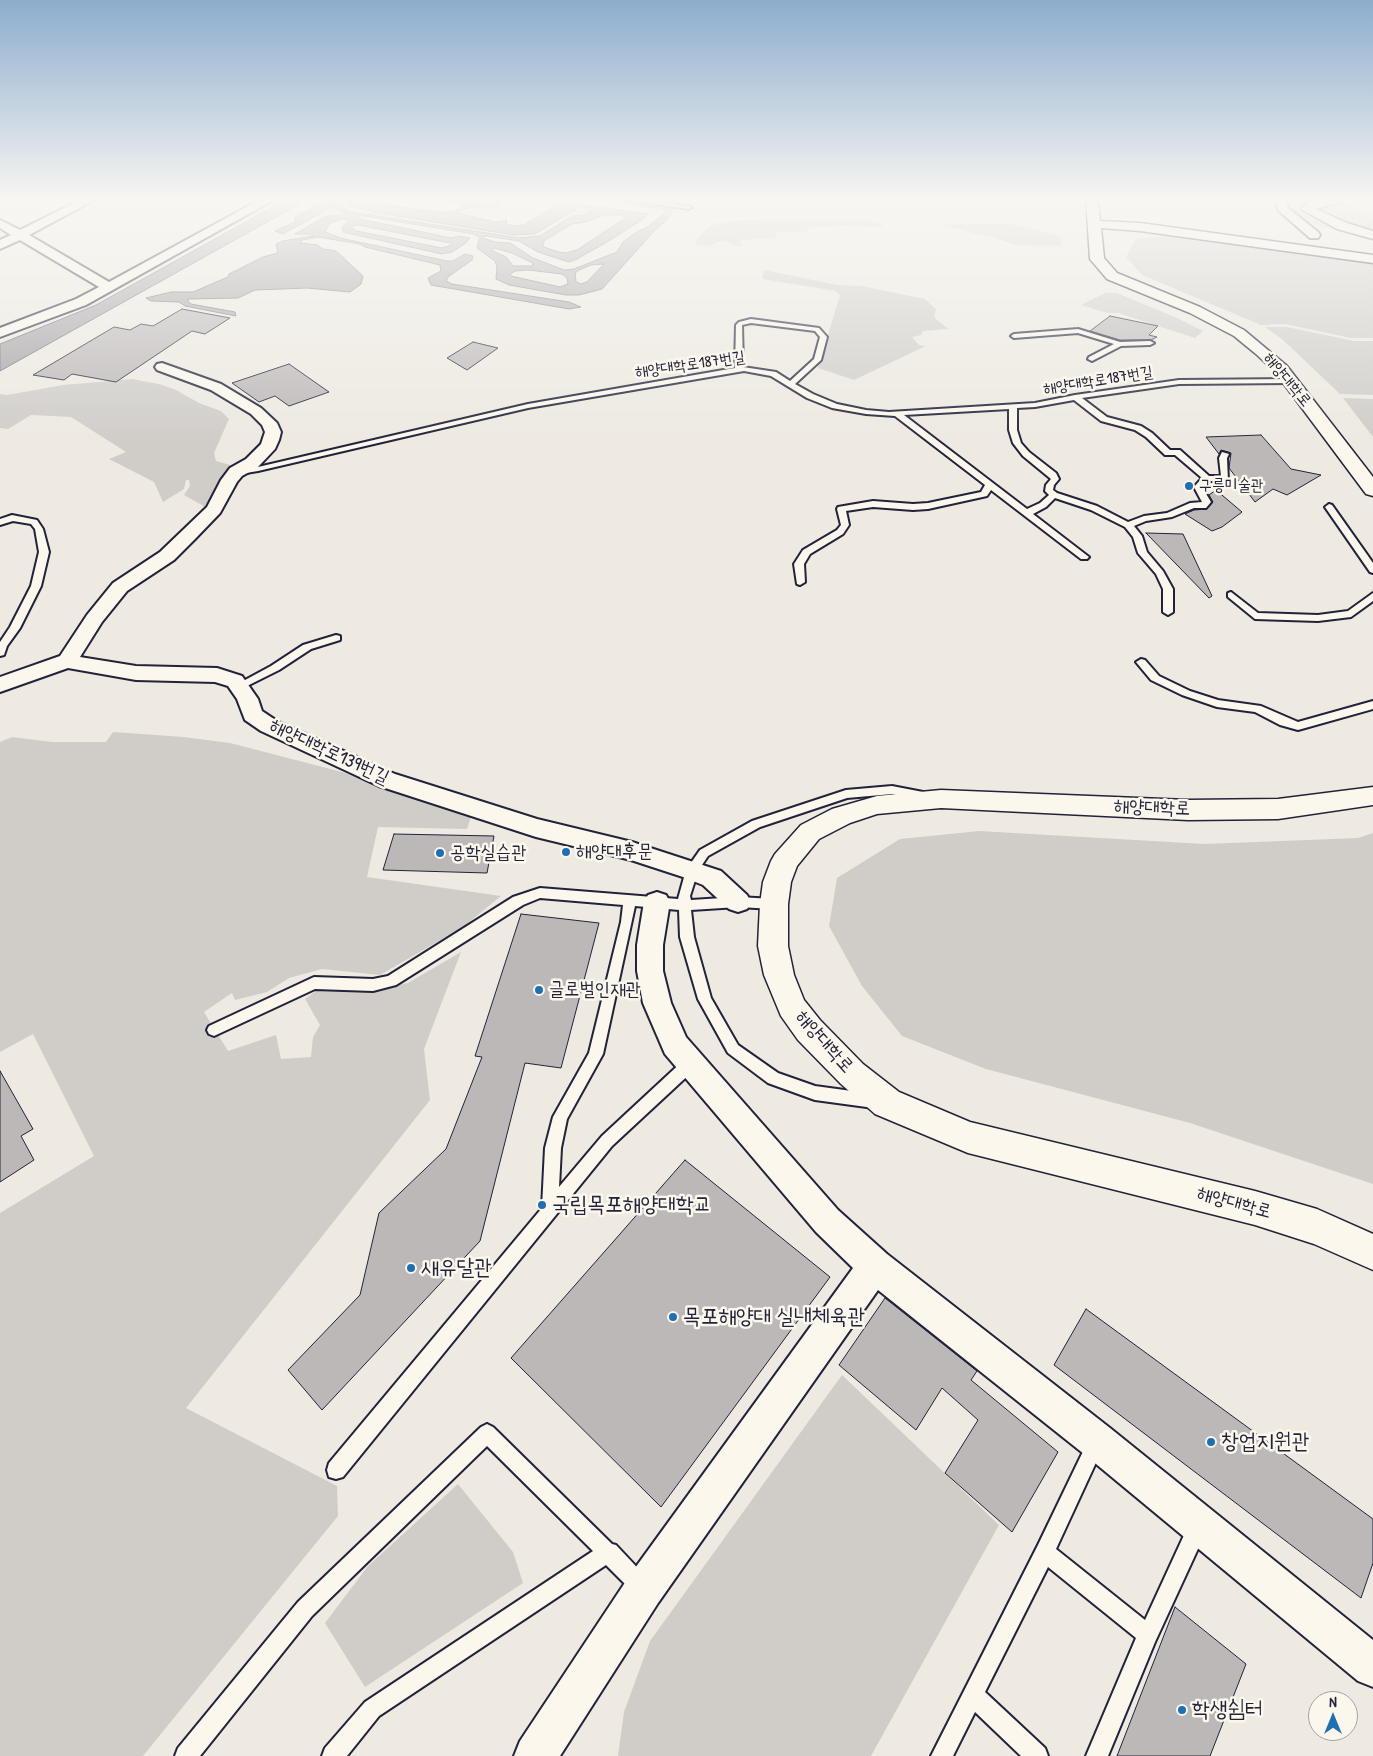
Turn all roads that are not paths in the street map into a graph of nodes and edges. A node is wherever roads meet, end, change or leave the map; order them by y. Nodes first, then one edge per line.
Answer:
1 (97, 280) edge
2 (122, 280) edge
3 (1122, 280) edge
4 (109, 287) junction
5 (0, 333) edge
6 (1014, 336) dead end
7 (1150, 343) dead end
8 (1120, 344) junction
9 (1092, 359) dead end
10 (162, 367) dead end
11 (739, 370) junction
12 (1291, 381) junction
13 (791, 384) junction
14 (1075, 397) junction
15 (1013, 408) junction
16 (896, 414) junction
17 (1225, 454) dead end
18 (240, 471) junction
19 (1207, 478) junction
20 (990, 484) junction
21 (1373, 490) edge
22 (1054, 495) junction
23 (1329, 507) dead end
24 (1027, 513) junction
25 (0, 522) edge
26 (1128, 525) junction
27 (1084, 557) dead end
28 (1373, 570) edge
29 (800, 582) dead end
30 (1230, 595) dead end
31 (1373, 596) edge
32 (1168, 612) dead end
33 (336, 638) dead end
34 (0, 653) edge
35 (67, 661) junction
36 (1141, 662) dead end
37 (0, 685) edge
38 (239, 686) junction
39 (1373, 705) edge
40 (1373, 796) edge
41 (941, 799) junction
42 (692, 870) junction
43 (657, 902) junction
44 (738, 902) junction
45 (774, 904) junction
46 (214, 1030) dead end
47 (690, 1064) junction
48 (887, 1103) junction
49 (550, 1209) junction
50 (1373, 1252) edge
51 (875, 1266) junction
52 (1097, 1441) junction
53 (336, 1470) dead end
54 (1200, 1524) junction
55 (609, 1552) junction
56 (1045, 1552) junction
57 (644, 1589) junction
58 (1148, 1635) junction
59 (1373, 1666) edge
60 (973, 1695) junction
61 (186, 1756) edge
62 (333, 1756) edge
63 (535, 1756) edge
64 (942, 1756) edge
65 (1037, 1756) edge
66 (1097, 1756) edge

1 - 4 street
2 - 4 street
3 - 12 street, 해양대학로
4 - 5 street
6 - 8 lane
7 - 8 lane
8 - 9 lane
10 - 18 street
11 - 13 lane, 해양대학로187번길
11 - 13 lane
11 - 18 lane, 해양대학로187번길
12 - 14 lane, 해양대학로187번길
12 - 21 street, 해양대학로
13 - 16 lane, 해양대학로187번길
14 - 15 lane, 해양대학로187번길
14 - 19 lane
15 - 16 lane, 해양대학로187번길
15 - 22 lane
16 - 20 lane
17 - 19 lane
18 - 35 street
19 - 26 lane
20 - 24 lane
20 - 29 lane
22 - 24 lane
22 - 26 lane
23 - 28 lane
24 - 27 lane
25 - 34 lane
26 - 32 lane
30 - 31 lane
33 - 38 lane
35 - 37 street
35 - 38 street
36 - 39 lane
38 - 42 street, 해양대학로139번길
40 - 41 street, 해양대학로
41 - 42 lane
41 - 45 street, 해양대학로
42 - 43 lane
42 - 44 street, 해양대학로139번길
43 - 44 lane
43 - 46 lane
43 - 47 street
43 - 48 lane
43 - 49 lane
44 - 45 lane
45 - 48 street, 해양대학로
47 - 49 lane
47 - 51 street
48 - 50 street, 해양대학로
49 - 53 lane
51 - 52 street
51 - 57 street
52 - 54 street
52 - 56 lane
54 - 58 lane
54 - 59 street
55 - 57 lane
55 - 61 lane
55 - 62 lane
56 - 58 lane
56 - 60 lane
57 - 63 street
58 - 66 lane
60 - 64 lane
60 - 65 lane

